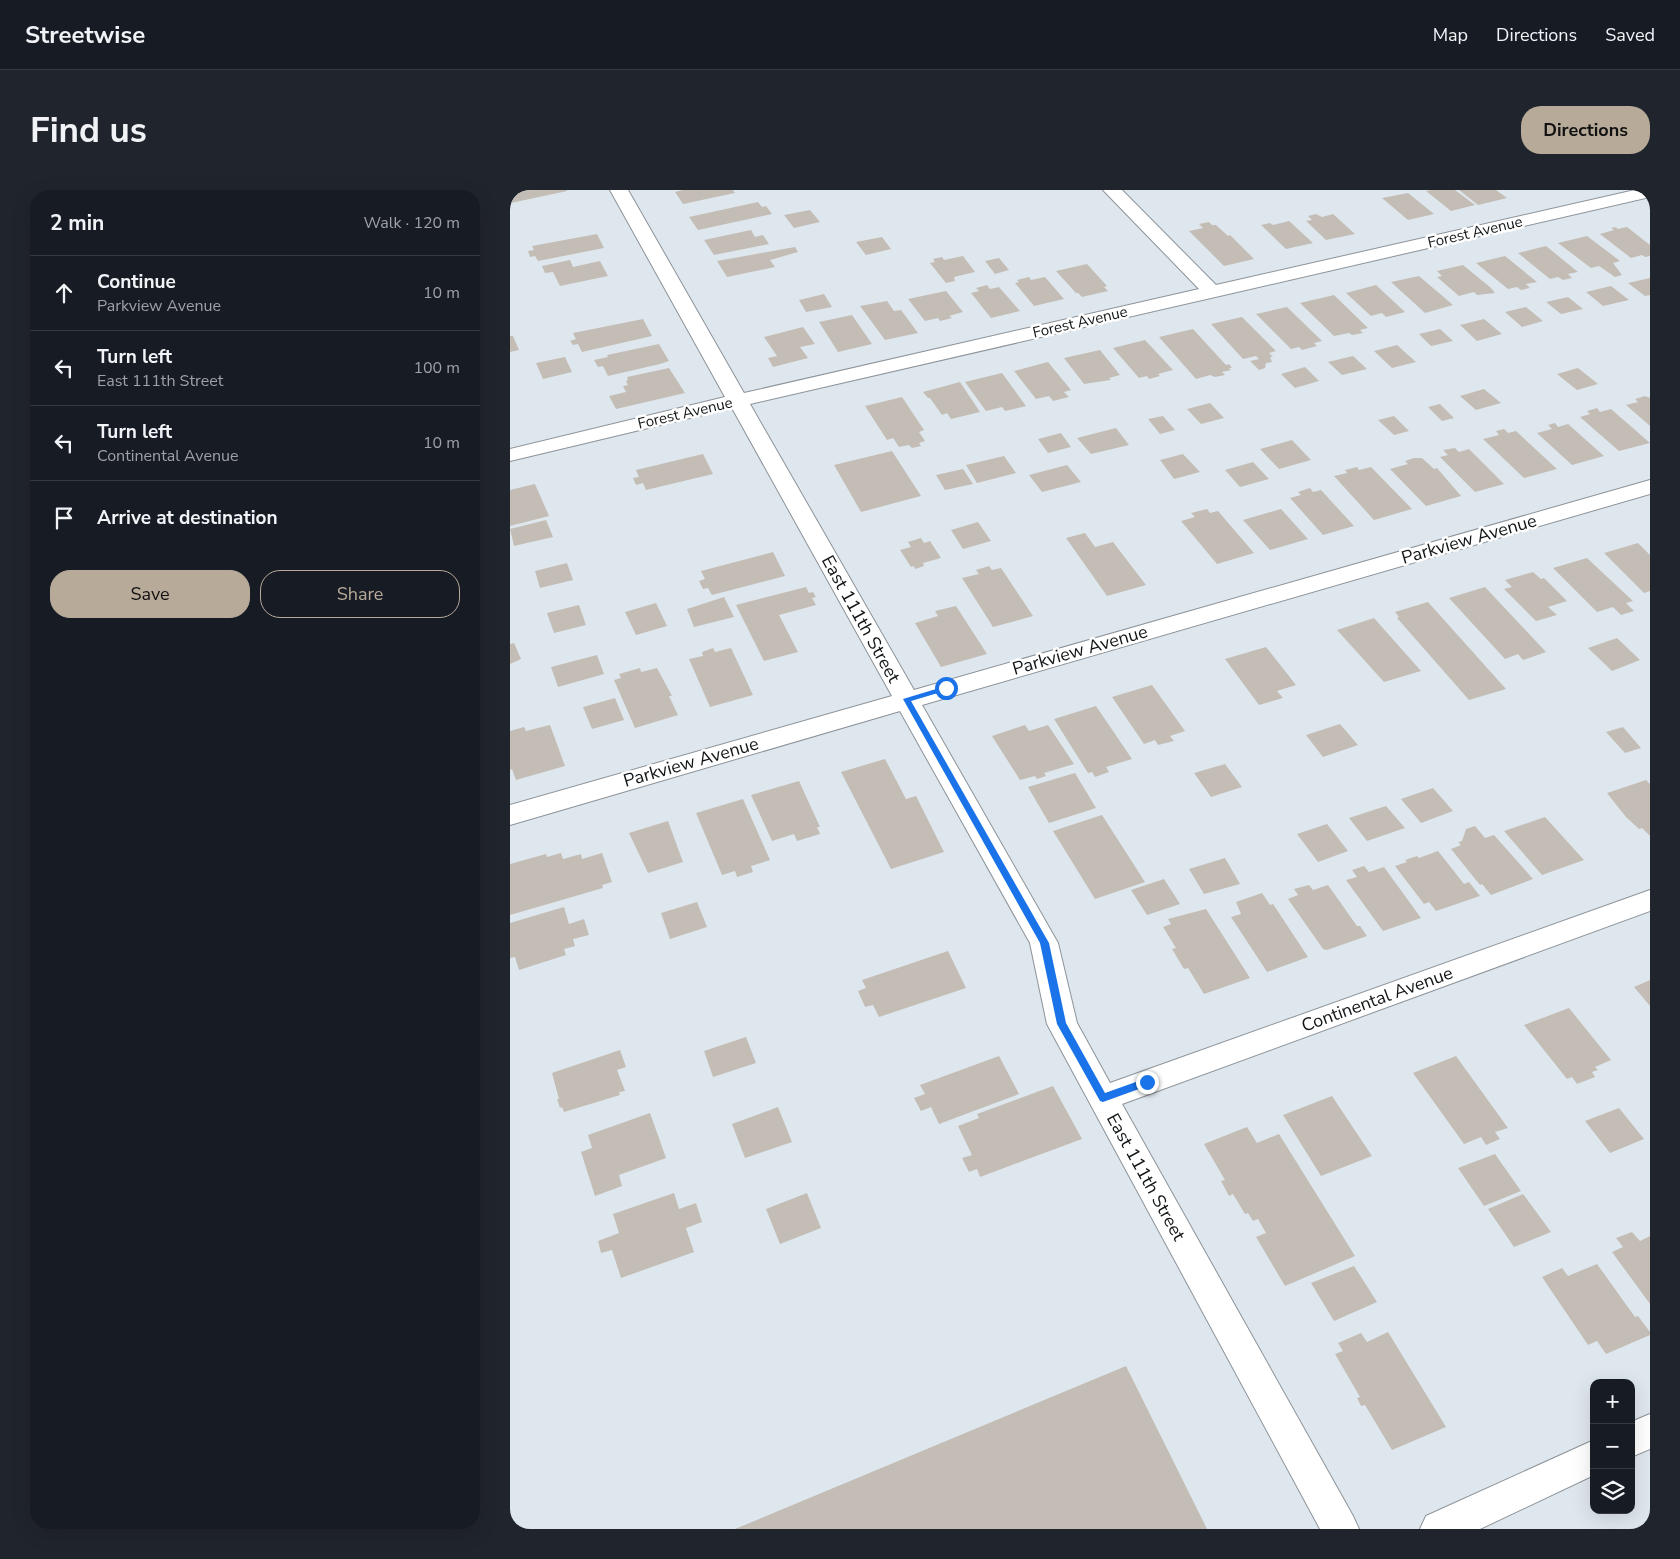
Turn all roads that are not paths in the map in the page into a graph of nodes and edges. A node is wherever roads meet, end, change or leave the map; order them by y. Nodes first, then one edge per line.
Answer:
1 (619, 190) edge
2 (1112, 190) edge
3 (1650, 192) edge
4 (1602, 195) edge
5 (1212, 292) junction
6 (739, 400) junction
7 (510, 455) edge
8 (1650, 487) edge
9 (907, 699) junction
10 (510, 815) edge
11 (1650, 900) edge
12 (1103, 1098) junction
13 (1650, 1431) edge
14 (1635, 1438) edge
15 (1590, 1459) edge
16 (1340, 1529) edge
17 (1440, 1529) edge

1 - 6 street, East 111th Street
2 - 5 street
3 - 4 street, Forest Avenue
4 - 5 street, Forest Avenue
5 - 6 street, Forest Avenue
6 - 7 street, Forest Avenue
6 - 9 street, East 111th Street
8 - 9 street, Parkview Avenue
9 - 10 street, Parkview Avenue
9 - 12 street, East 111th Street
11 - 12 street, Continental Avenue
12 - 16 street, East 111th Street
13 - 14 street
15 - 17 street

